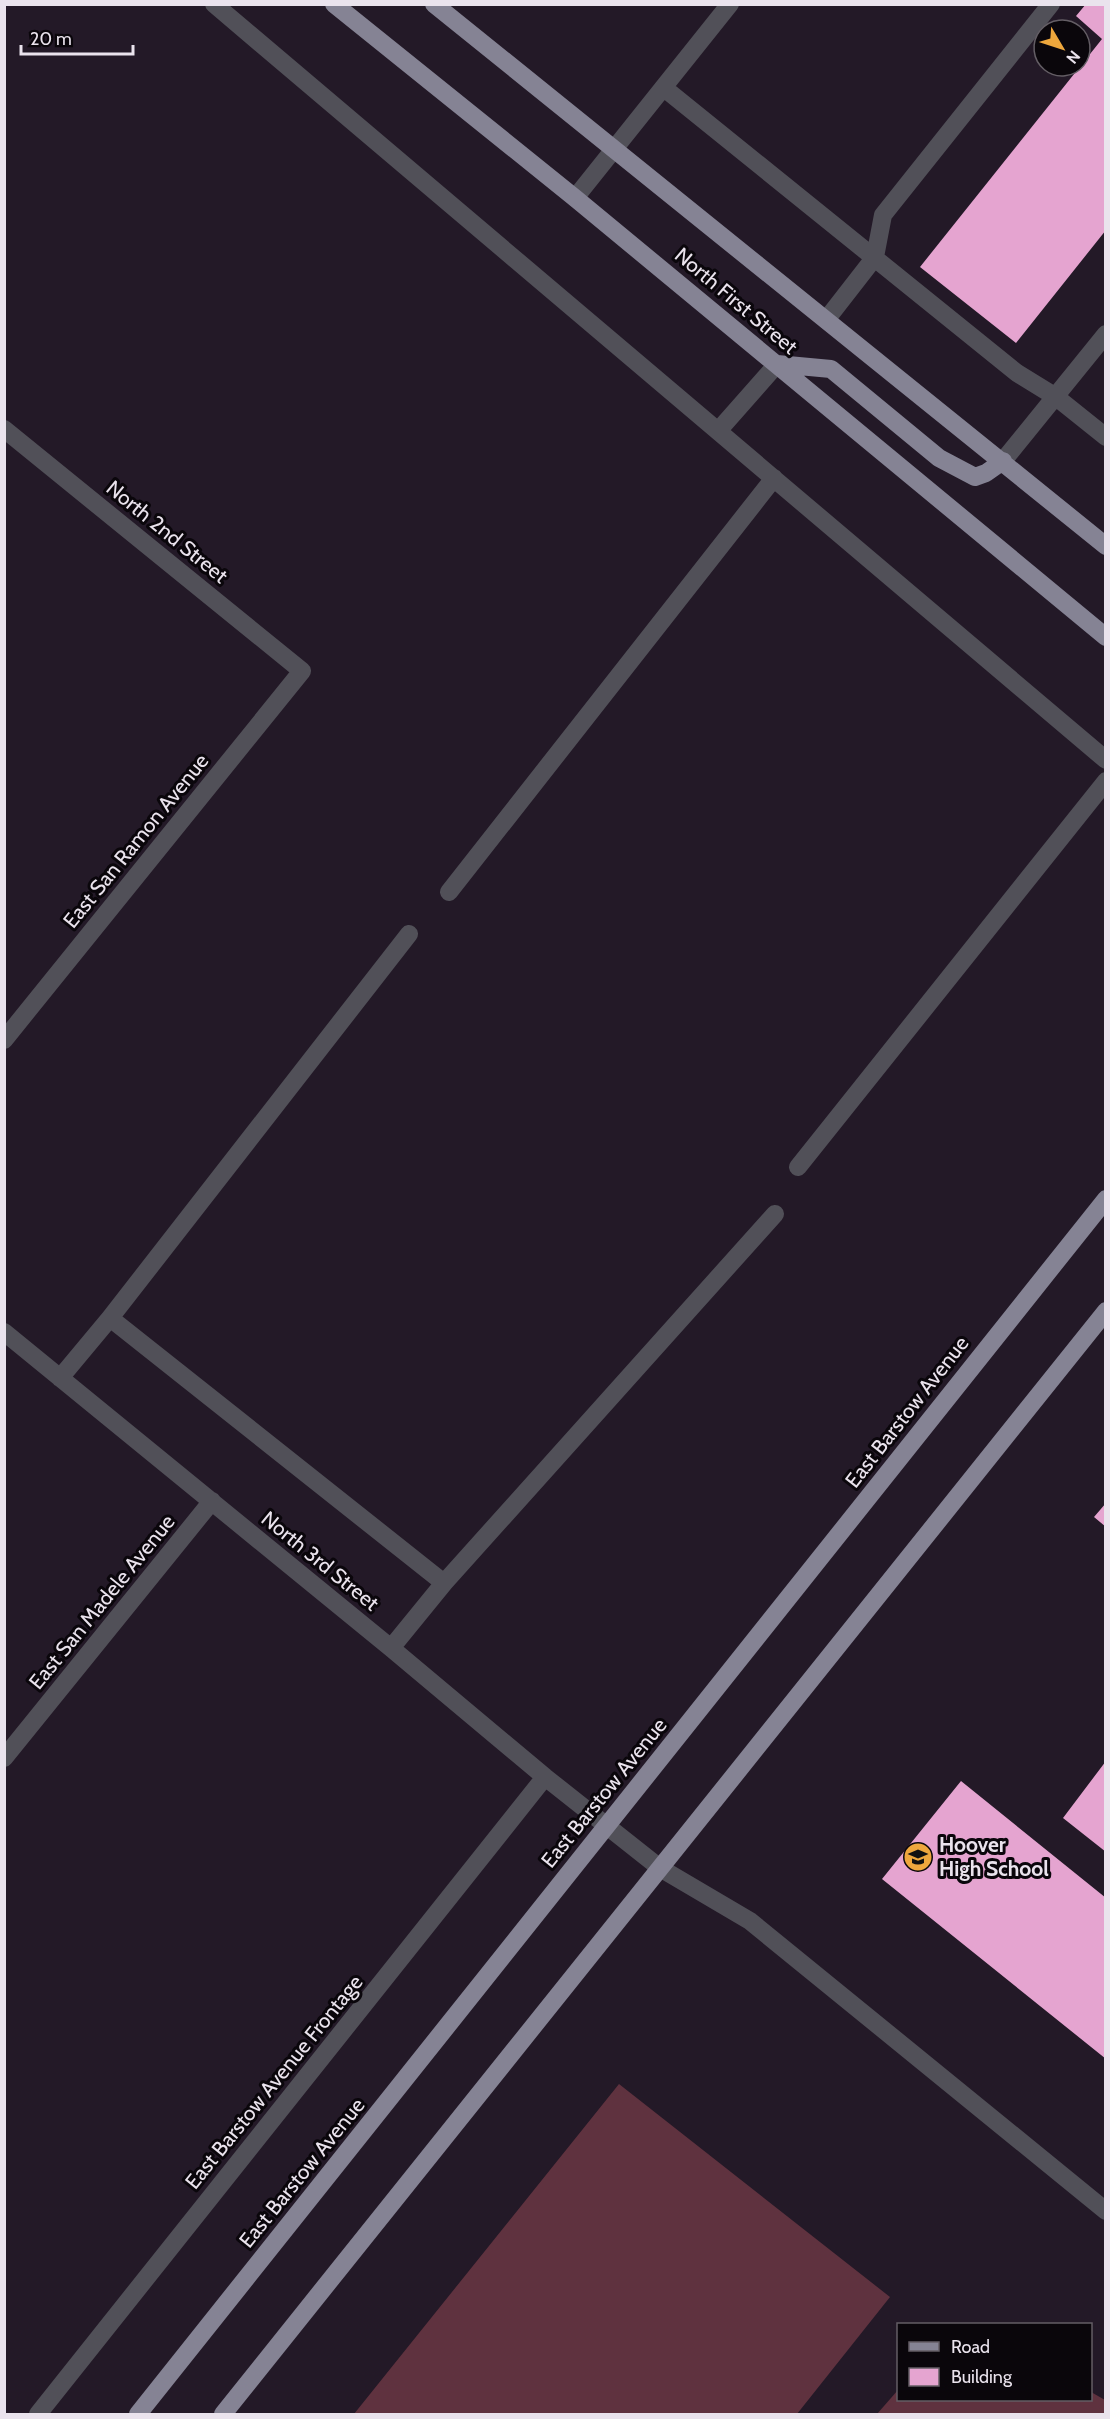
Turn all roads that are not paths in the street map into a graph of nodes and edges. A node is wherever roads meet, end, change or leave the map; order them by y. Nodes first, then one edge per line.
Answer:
1 (214, 4) edge
2 (334, 4) edge
3 (730, 4) edge
4 (1051, 4) edge
5 (441, 7) edge
6 (664, 88) junction
7 (614, 151) junction
8 (575, 198) junction
9 (875, 257) junction
10 (826, 320) junction
11 (1106, 334) edge
12 (777, 364) junction
13 (1056, 397) junction
14 (4, 429) edge
15 (717, 430) junction
16 (1106, 437) edge
17 (1003, 461) junction
18 (774, 478) junction
19 (1106, 546) edge
20 (1106, 637) edge
21 (302, 671) joint
22 (1106, 760) edge
23 (1106, 781) edge
24 (449, 892) dead end
25 (409, 934) dead end
26 (8, 1029) edge
27 (798, 1167) dead end
28 (1106, 1199) edge
29 (775, 1214) dead end
30 (1106, 1311) edge
31 (110, 1318) junction
32 (4, 1332) edge
33 (60, 1378) junction
34 (212, 1502) junction
35 (444, 1583) junction
36 (391, 1648) junction
37 (4, 1758) edge
38 (545, 1778) junction
39 (606, 1826) junction
40 (660, 1868) junction
41 (1106, 2211) edge
42 (38, 2415) edge
43 (138, 2415) edge
44 (223, 2415) edge

1 - 15 street
2 - 8 main road, North First Street
3 - 6 street
4 - 9 street
5 - 7 main road, North First Street
6 - 7 street
6 - 9 street
7 - 8 street
7 - 10 main road, North First Street
8 - 12 main road, North First Street
9 - 10 street
9 - 13 street
10 - 17 main road, North First Street
11 - 13 street
12 - 15 street
12 - 17 main road
12 - 20 main road, North First Street
13 - 16 street
13 - 17 street
14 - 21 street, North 2nd Street
15 - 18 street
17 - 19 main road, North First Street
18 - 22 street
18 - 24 street
21 - 26 street, East San Ramon Avenue
23 - 27 street
25 - 31 street
28 - 39 main road, East Barstow Avenue
29 - 35 street
30 - 40 main road
31 - 33 street
31 - 35 street
32 - 33 street, North 3rd Street
33 - 34 street, North 3rd Street
34 - 36 street, North 3rd Street
34 - 37 street, East San Madele Avenue
35 - 36 street
36 - 38 street, North 3rd Street
38 - 39 street, North 3rd Street
38 - 42 street, East Barstow Avenue Frontage
39 - 40 street, North 3rd Street
39 - 43 main road, East Barstow Avenue
40 - 41 street, North 3rd Street
40 - 44 main road

